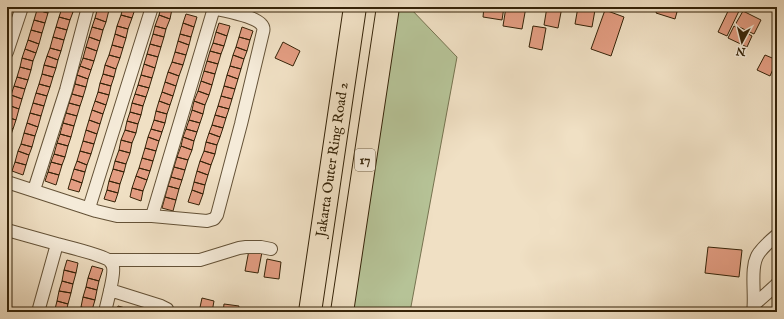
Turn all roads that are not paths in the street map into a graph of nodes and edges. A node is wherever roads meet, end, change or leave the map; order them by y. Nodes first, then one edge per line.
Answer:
1 (22, 7) edge
2 (88, 7) edge
3 (152, 7) edge
4 (355, 7) edge
5 (388, 7) edge
6 (212, 8) edge
7 (239, 10) edge
8 (7, 52) edge
9 (7, 182) edge
10 (34, 190) junction
11 (89, 208) junction
12 (152, 216) junction
13 (7, 230) edge
14 (777, 234) edge
15 (57, 244) junction
16 (271, 249) dead end
17 (109, 260) junction
18 (777, 284) edge
19 (110, 290) junction
20 (753, 309) edge
21 (38, 312) edge
22 (105, 312) edge
23 (167, 312) edge
24 (310, 312) edge
25 (342, 312) edge

1 - 8 street
2 - 10 street
3 - 11 street
4 - 24 highway, Jakarta Outer Ring Road 2 / 17
5 - 25 highway, 17
6 - 7 street
6 - 12 street
7 - 12 street
9 - 10 street
10 - 11 street
11 - 12 street
13 - 15 street
14 - 20 street
15 - 17 street
15 - 21 street
16 - 17 street
17 - 19 street
18 - 20 street
19 - 22 street
19 - 23 street

